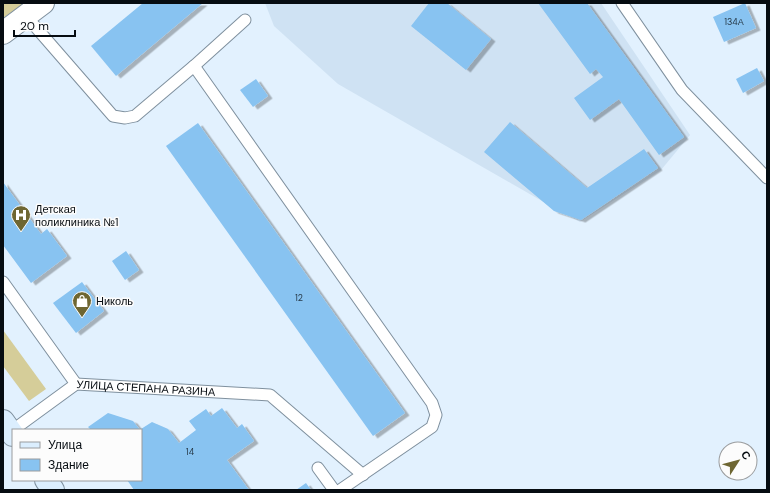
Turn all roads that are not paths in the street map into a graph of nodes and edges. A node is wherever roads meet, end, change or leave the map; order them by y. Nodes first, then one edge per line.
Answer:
1 (44, 3) edge
2 (622, 3) edge
3 (26, 16) junction
4 (245, 20) dead end
5 (3, 33) edge
6 (194, 66) junction
7 (767, 178) edge
8 (3, 282) edge
9 (76, 384) junction
10 (9, 431) edge
11 (318, 468) dead end
12 (363, 475) junction
13 (47, 481) edge
14 (53, 490) edge
15 (334, 490) edge
16 (340, 490) edge

1 - 3 street
2 - 7 lane
3 - 5 street
3 - 6 lane
4 - 6 lane
6 - 12 lane
8 - 9 lane
9 - 10 lane, УЛИЦА СТЕПАНА РАЗИНА
9 - 12 lane, УЛИЦА СТЕПАНА РАЗИНА
11 - 15 lane
12 - 16 lane
13 - 14 main road

